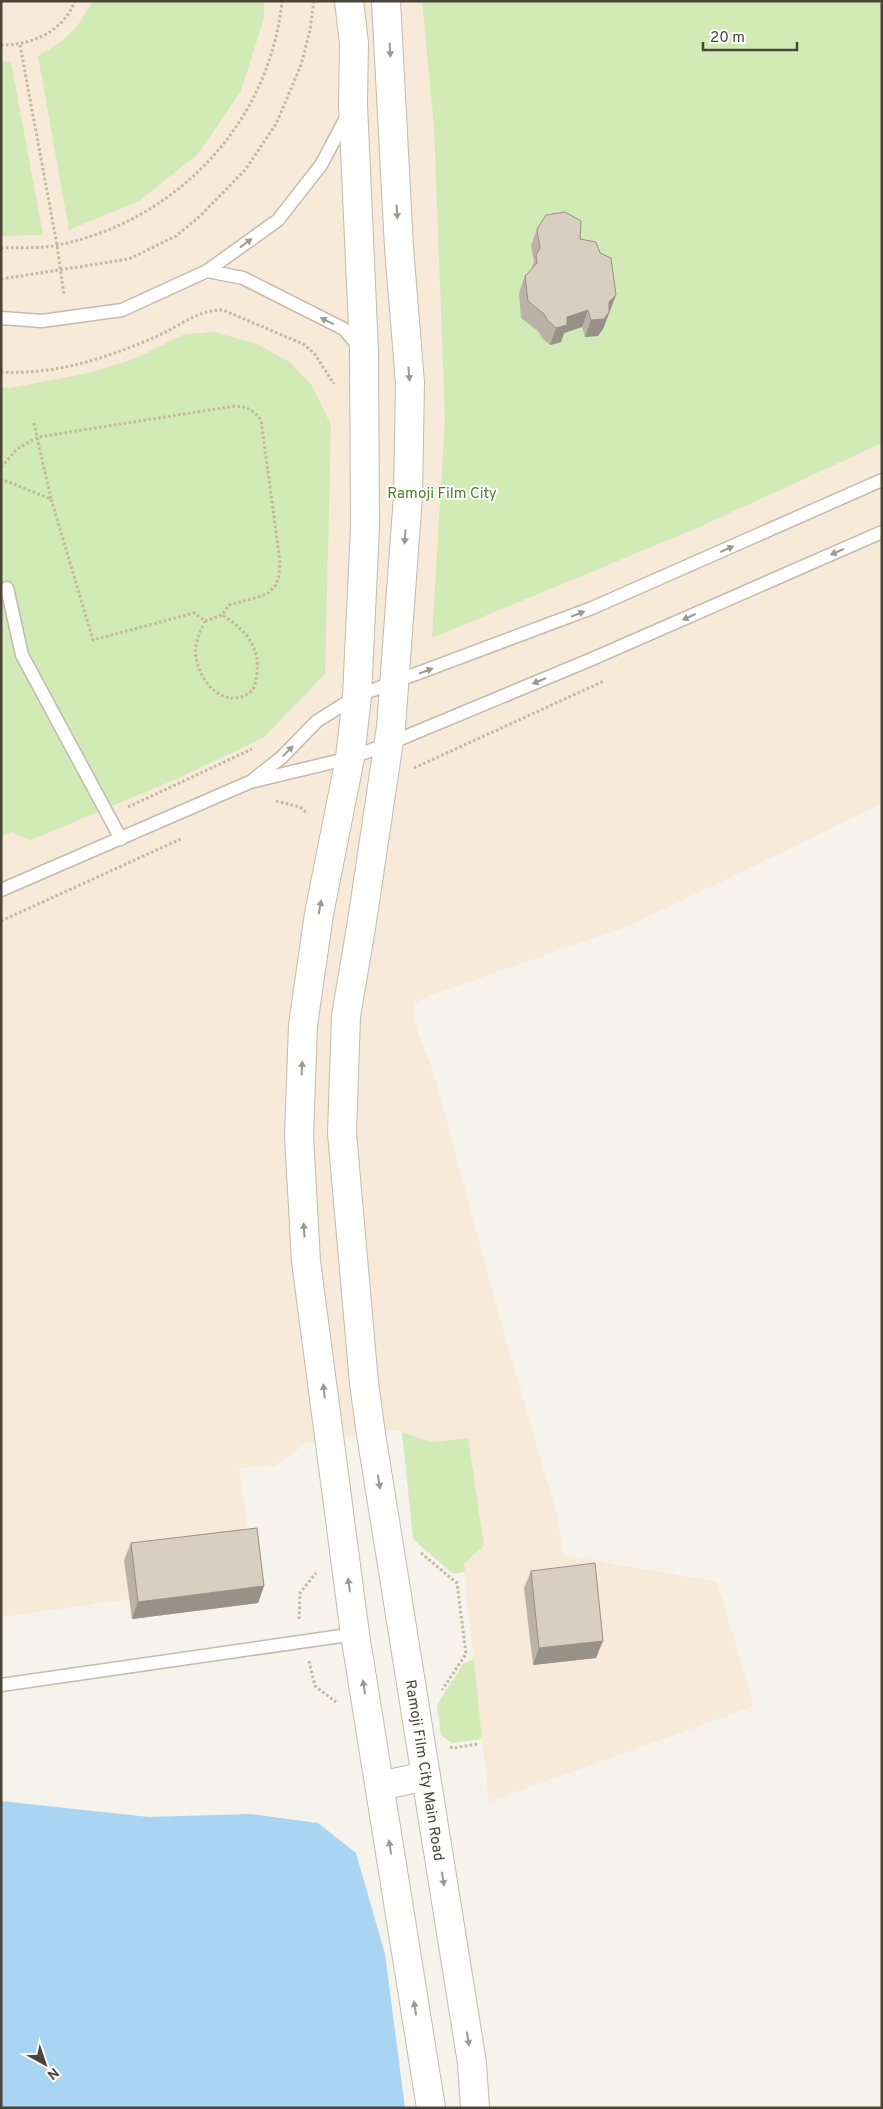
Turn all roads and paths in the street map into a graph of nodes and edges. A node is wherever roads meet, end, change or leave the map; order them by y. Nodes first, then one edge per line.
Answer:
1 (74, 1) edge
2 (282, 1) edge
3 (314, 1) edge
4 (349, 1) edge
5 (386, 1) edge
6 (1, 45) edge
7 (20, 45) junction
8 (353, 104) junction
9 (57, 245) junction
10 (1, 248) edge
11 (60, 269) junction
12 (206, 272) junction
13 (1, 278) edge
14 (68, 317) junction
15 (1, 318) edge
16 (364, 351) junction
17 (1, 372) edge
18 (336, 388) dead end
19 (34, 423) dead end
20 (38, 437) junction
21 (1, 467) edge
22 (1, 479) edge
23 (882, 480) edge
24 (51, 500) junction
25 (882, 532) edge
26 (7, 588) dead end
27 (222, 615) junction
28 (205, 622) junction
29 (604, 681) dead end
30 (395, 683) junction
31 (357, 696) junction
32 (388, 744) junction
33 (257, 747) dead end
34 (350, 758) junction
35 (408, 771) dead end
36 (250, 782) junction
37 (272, 800) dead end
38 (309, 815) dead end
39 (108, 816) junction
40 (186, 837) dead end
41 (121, 839) junction
42 (1, 890) edge
43 (1, 921) edge
44 (415, 1548) dead end
45 (321, 1566) dead end
46 (355, 1634) junction
47 (304, 1640) junction
48 (1, 1685) edge
49 (439, 1695) dead end
50 (342, 1708) dead end
51 (444, 1744) dead end
52 (477, 1744) dead end
53 (426, 1776) junction
54 (380, 1786) junction
55 (431, 2108) edge
56 (475, 2108) edge

1 - 7 path
2 - 9 path
3 - 11 path
4 - 8 street
5 -> 30 street, Ramoji Film City Main Road
6 - 7 path
7 - 9 path
12 -> 8 lane
8 - 16 street
9 - 10 path
9 - 11 path
11 - 13 path
11 - 14 path
12 - 14 lane
16 -> 12 lane
14 - 15 lane
16 - 31 street
17 - 18 path
19 - 20 path
20 - 21 path
20 - 24 path
20 - 27 path
22 - 24 path
30 -> 23 lane
24 - 28 path
25 -> 32 lane
26 - 39 lane
27 - 28 path
27 - 28 path
29 - 35 path
30 - 31 lane
30 - 32 street, Ramoji Film City Main Road
31 - 34 street
36 -> 31 lane
32 - 34 lane
32 -> 53 street, Ramoji Film City Main Road
33 - 39 path
34 - 36 lane
46 -> 34 street
36 - 41 lane
37 - 38 path
39 - 41 lane
40 - 43 path
41 - 42 lane
44 - 49 path
45 - 47 path
46 - 47 lane
54 -> 46 street
47 - 48 lane
47 - 50 path
51 - 52 path
53 - 54 street
53 -> 56 street, Ramoji Film City Main Road
55 -> 54 street

